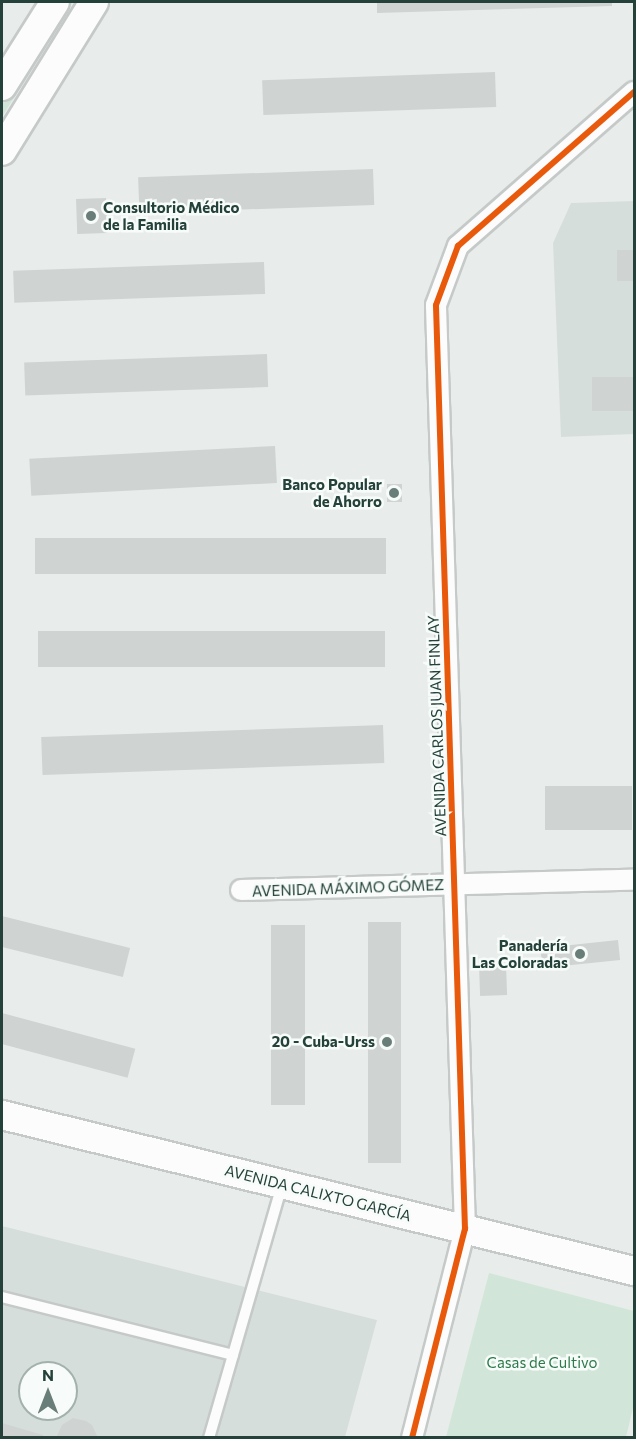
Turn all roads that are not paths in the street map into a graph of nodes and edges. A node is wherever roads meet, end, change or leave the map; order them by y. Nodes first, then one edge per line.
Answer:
1 (55, 2) edge
2 (94, 2) edge
3 (2, 86) edge
4 (634, 92) edge
5 (2, 151) edge
6 (634, 880) edge
7 (455, 885) junction
8 (241, 890) dead end
9 (2, 1115) edge
10 (282, 1185) junction
11 (465, 1229) junction
12 (634, 1271) edge
13 (2, 1297) edge
14 (233, 1355) junction
15 (209, 1437) edge
16 (412, 1437) edge

1 - 3 main road
2 - 5 main road
4 - 7 street, AVENIDA CARLOS JUAN FINLAY
6 - 7 street, AVENIDA MÁXIMO GÓMEZ
7 - 8 street, AVENIDA MÁXIMO GÓMEZ
7 - 11 street, AVENIDA CARLOS JUAN FINLAY
9 - 10 main road, AVENIDA CALIXTO GARCÍA
10 - 11 main road, AVENIDA CALIXTO GARCÍA
10 - 14 lane
11 - 12 main road, AVENIDA CALIXTO GARCÍA
11 - 16 street, AVENIDA CARLOS JUAN FINLAY
13 - 14 lane
14 - 15 lane

